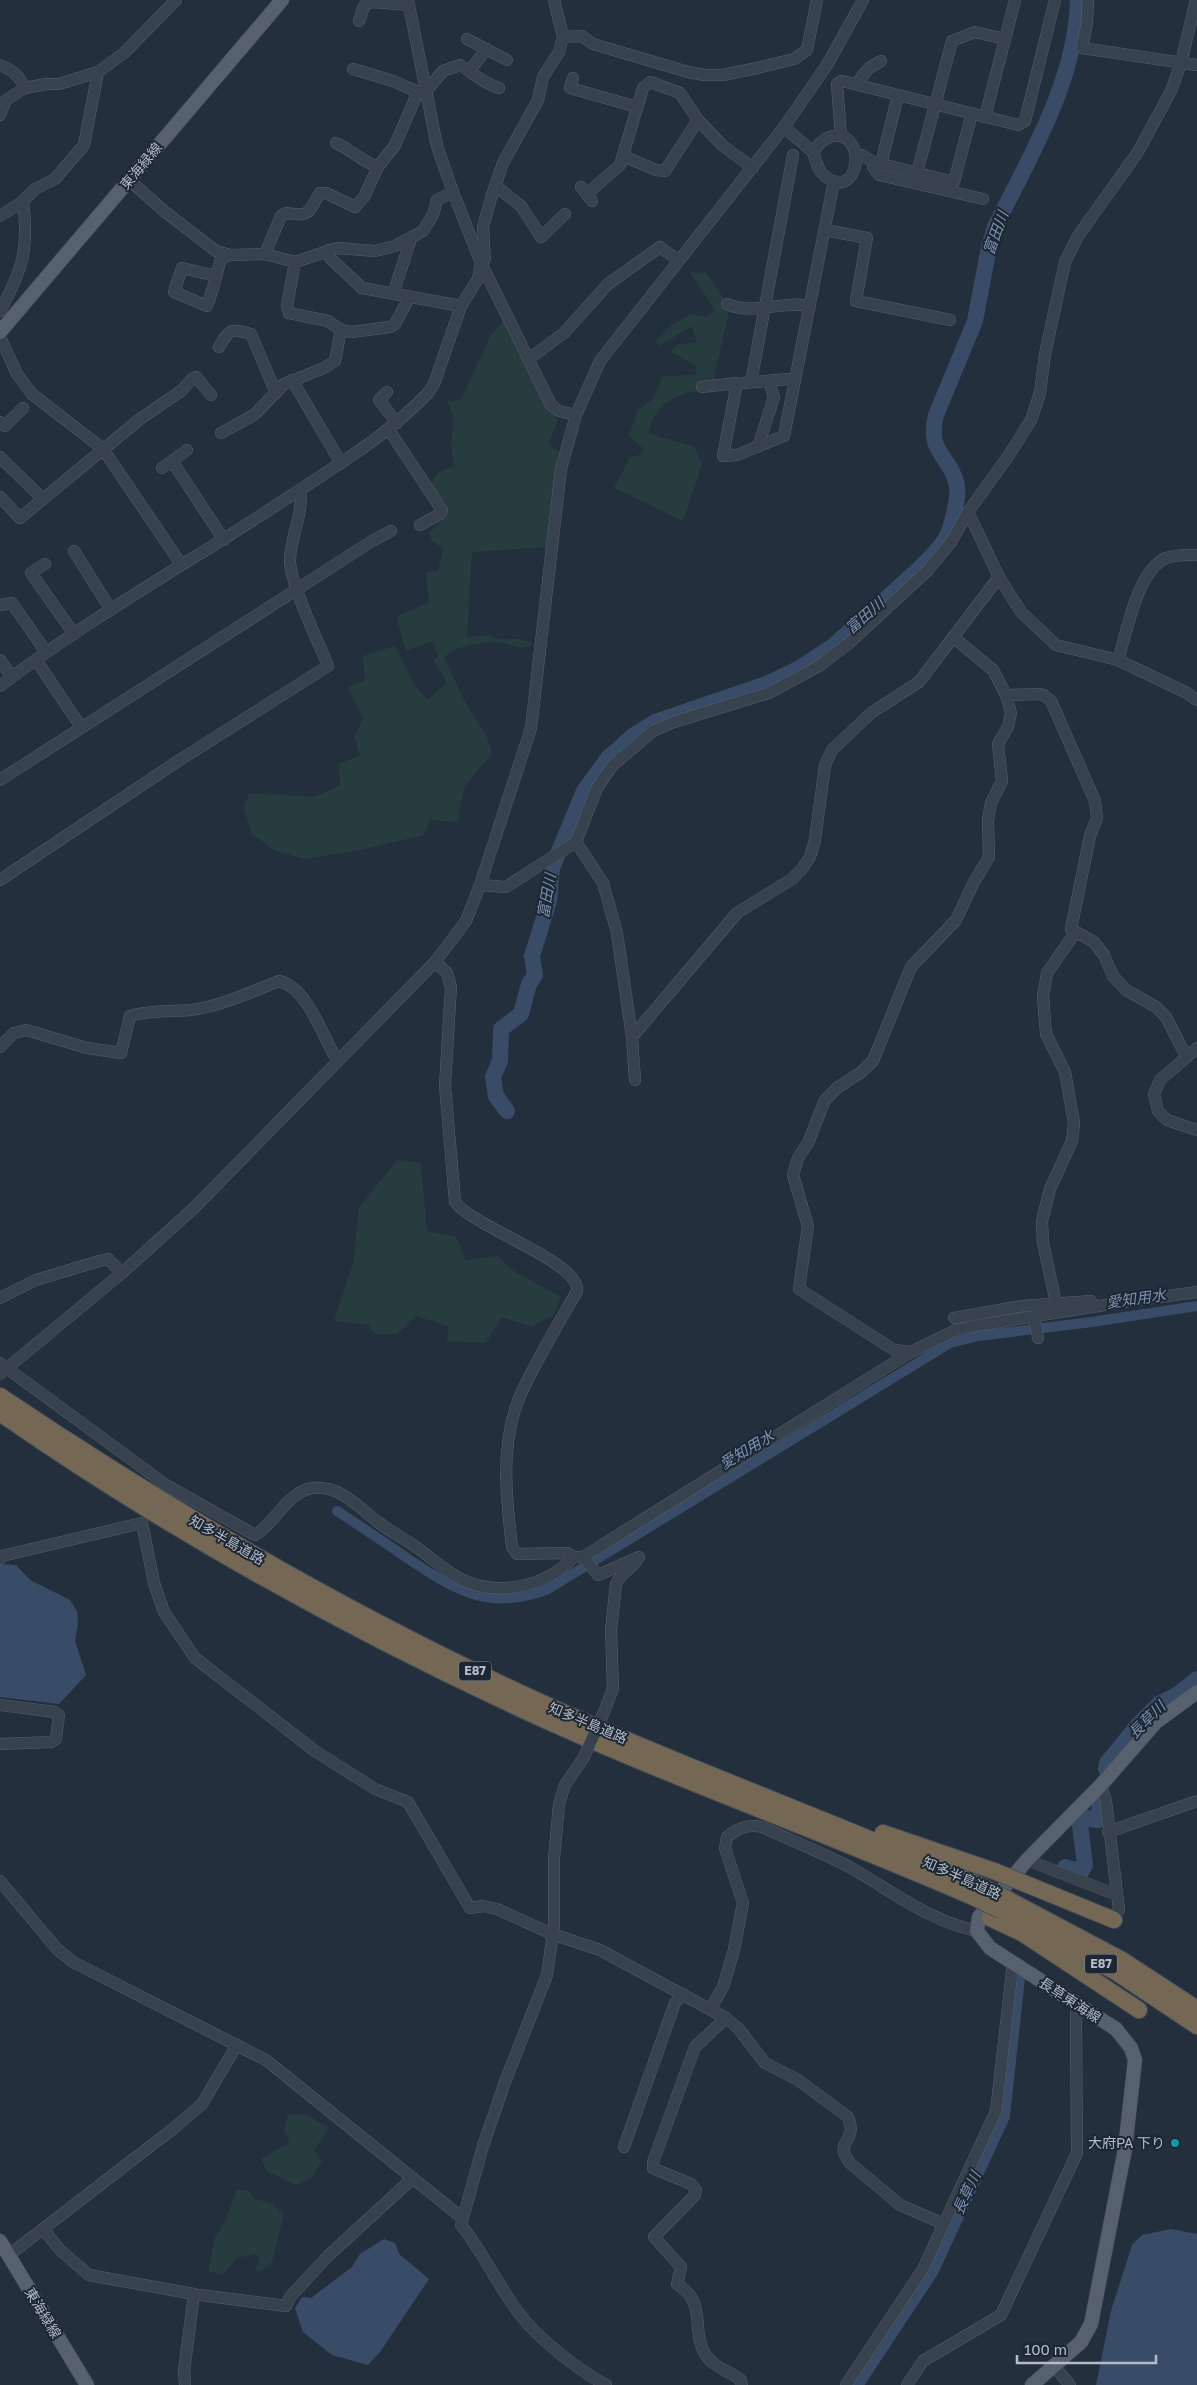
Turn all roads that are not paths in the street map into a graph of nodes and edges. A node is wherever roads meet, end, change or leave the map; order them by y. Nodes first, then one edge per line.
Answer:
1 (176, 0) edge
2 (282, 0) edge
3 (554, 0) edge
4 (817, 0) edge
5 (863, 0) edge
6 (1014, 0) edge
7 (1055, 0) edge
8 (1088, 0) edge
9 (1196, 0) edge
10 (408, 3) edge
11 (359, 21) dead end
12 (563, 37) junction
13 (467, 39) dead end
14 (1005, 39) junction
15 (487, 49) junction
16 (507, 60) dead end
17 (881, 61) dead end
18 (1181, 63) junction
19 (0, 65) edge
20 (1197, 65) edge
21 (353, 69) dead end
22 (469, 71) junction
23 (98, 72) junction
24 (573, 78) dead end
25 (856, 84) junction
26 (25, 88) junction
27 (499, 88) dead end
28 (422, 92) junction
29 (898, 95) junction
30 (935, 104) junction
31 (637, 108) junction
32 (972, 113) junction
33 (0, 115) edge
34 (985, 117) junction
35 (698, 120) junction
36 (784, 127) junction
37 (841, 136) junction
38 (336, 143) dead end
39 (813, 153) junction
40 (793, 155) dead end
41 (623, 156) junction
42 (856, 156) junction
43 (877, 163) junction
44 (378, 166) junction
45 (754, 168) junction
46 (918, 173) junction
47 (129, 180) junction
48 (834, 181) junction
49 (496, 186) junction
50 (453, 192) junction
51 (587, 194) dead end
52 (982, 199) dead end
53 (23, 201) junction
54 (565, 214) dead end
55 (0, 216) edge
56 (825, 230) junction
57 (541, 237) junction
58 (411, 239) junction
59 (548, 248) dead end
60 (328, 250) junction
61 (265, 254) junction
62 (231, 255) junction
63 (678, 260) junction
64 (295, 262) junction
65 (481, 263) junction
66 (216, 276) dead end
67 (393, 294) junction
68 (409, 298) junction
69 (727, 304) dead end
70 (461, 306) junction
71 (810, 306) junction
72 (764, 308) junction
73 (2, 320) edge
74 (950, 320) dead end
75 (341, 330) junction
76 (0, 337) edge
77 (219, 347) dead end
78 (530, 358) junction
79 (292, 380) junction
80 (769, 380) junction
81 (795, 380) junction
82 (751, 382) junction
83 (737, 383) junction
84 (702, 387) dead end
85 (387, 392) dead end
86 (276, 393) junction
87 (210, 395) dead end
88 (23, 408) dead end
89 (576, 415) junction
90 (0, 422) edge
91 (393, 427) junction
92 (220, 433) dead end
93 (758, 447) junction
94 (103, 449) junction
95 (187, 450) dead end
96 (0, 457) edge
97 (172, 461) junction
98 (341, 463) junction
99 (162, 468) dead end
100 (300, 490) junction
101 (0, 497) edge
102 (43, 499) junction
103 (968, 512) junction
104 (420, 525) dead end
105 (391, 531) dead end
106 (224, 540) junction
107 (74, 551) dead end
108 (1197, 555) edge
109 (45, 564) dead end
110 (181, 564) junction
111 (999, 577) junction
112 (298, 589) junction
113 (0, 605) edge
114 (111, 610) junction
115 (74, 634) junction
116 (952, 637) junction
117 (46, 652) junction
118 (0, 660) edge
119 (36, 660) junction
120 (1118, 660) junction
121 (12, 677) junction
122 (0, 686) edge
123 (1006, 695) junction
124 (1197, 700) edge
125 (81, 727) junction
126 (0, 780) edge
127 (576, 842) junction
128 (0, 880) edge
129 (480, 885) junction
130 (1075, 933) junction
131 (435, 962) junction
132 (632, 1037) junction
133 (0, 1047) edge
134 (1197, 1048) edge
135 (1186, 1056) junction
136 (338, 1060) junction
137 (635, 1080) dead end
138 (1197, 1130) edge
139 (122, 1273) junction
140 (1197, 1292) edge
141 (0, 1298) edge
142 (1056, 1303) junction
143 (1117, 1303) junction
144 (1034, 1316) junction
145 (954, 1318) dead end
146 (1038, 1338) dead end
147 (911, 1352) junction
148 (2, 1368) edge
149 (0, 1396) edge
150 (0, 1413) edge
151 (579, 1557) junction
152 (0, 1559) edge
153 (1197, 1692) edge
154 (0, 1705) edge
155 (0, 1744) edge
156 (1101, 1785) junction
157 (1197, 1801) edge
158 (797, 1808) junction
159 (1108, 1832) junction
160 (1027, 1860) junction
161 (0, 1880) edge
162 (1117, 1895) junction
163 (973, 1896) junction
164 (1000, 1909) junction
165 (1117, 1915) joint
166 (978, 1931) junction
167 (552, 1934) junction
168 (1013, 1963) junction
169 (682, 1994) junction
170 (1080, 2006) junction
171 (711, 2008) junction
172 (1197, 2009) edge
173 (1139, 2010) dead end
174 (726, 2018) junction
175 (1197, 2026) edge
176 (237, 2045) junction
177 (624, 2147) dead end
178 (413, 2178) junction
179 (461, 2217) junction
180 (944, 2224) junction
181 (42, 2229) junction
182 (0, 2241) edge
183 (9, 2255) junction
184 (200, 2296) dead end
185 (1053, 2365) junction
186 (588, 2381) edge
187 (87, 2385) edge
188 (184, 2385) edge
189 (606, 2385) edge
190 (742, 2385) edge
191 (846, 2385) edge
192 (907, 2385) edge
193 (1032, 2385) edge
194 (1070, 2385) edge

1 - 23 street
2 - 47 main road, 東海緑線
3 - 12 street
4 - 12 street
5 - 36 street
6 - 14 street
7 - 34 street
8 - 18 street
9 - 18 street
10 - 11 street
10 - 28 street
12 - 49 street
13 - 15 street
14 - 30 street
14 - 34 street
15 - 16 street
15 - 22 street
17 - 25 street
18 - 20 street
18 - 103 street
19 - 26 street
21 - 28 street
22 - 27 street
22 - 28 street
23 - 26 street
23 - 53 street
24 - 31 street
25 - 29 street
25 - 37 street
26 - 33 street
28 - 44 street
28 - 50 street
29 - 30 street
29 - 43 street
30 - 32 street
30 - 46 street
31 - 35 street
31 - 41 street
32 - 34 street
32 - 46 street
35 - 41 street
35 - 45 street
36 - 39 street
36 - 45 street
37 - 39 street
37 - 42 street
38 - 44 street
39 - 48 street
40 - 72 street
41 - 51 street
42 - 43 street
42 - 48 street
43 - 46 street
43 - 52 street
44 - 61 street
45 - 63 street
47 - 62 street
47 - 73 main road, 東海緑線
48 - 56 street
49 - 57 street
49 - 65 street
50 - 58 street
50 - 65 street
53 - 55 street
53 - 73 street
54 - 57 street
56 - 71 street
56 - 74 street
57 - 59 street
58 - 60 street
58 - 67 street
60 - 64 street
60 - 67 street
61 - 62 street
61 - 64 street
62 - 66 street
63 - 78 street
63 - 89 street
64 - 75 street
65 - 70 street
65 - 78 street
67 - 68 street
68 - 70 street
68 - 75 street
69 - 72 street
70 - 91 street
71 - 72 street
71 - 81 street
72 - 82 street
75 - 79 street
76 - 94 street
77 - 86 street
78 - 89 street
79 - 86 street
79 - 98 street
80 - 81 street
80 - 82 street
80 - 93 street
81 - 93 street
82 - 83 street
83 - 84 street
83 - 93 street
85 - 91 street
86 - 92 street
87 - 94 street
88 - 90 street
89 - 129 street
91 - 98 street
91 - 104 street
94 - 102 street
94 - 110 street
95 - 97 street
96 - 102 street
97 - 99 street
97 - 106 street
98 - 100 street
100 - 106 street
100 - 112 street
101 - 102 street
103 - 111 street
103 - 127 street
105 - 112 street
106 - 110 street
107 - 114 street
108 - 120 street
109 - 115 street
110 - 114 street
111 - 116 street
111 - 120 street
112 - 125 street
112 - 128 street
113 - 117 street
114 - 115 street
115 - 117 street
116 - 123 street
116 - 132 street
117 - 119 street
118 - 121 street
119 - 121 street
119 - 125 street
120 - 124 street
121 - 122 street
123 - 130 street
123 - 147 street
125 - 126 street
127 - 129 street
127 - 132 street
129 - 131 street
130 - 135 street
130 - 142 street
131 - 136 street
131 - 151 street
132 - 137 street
133 - 136 street
134 - 135 street
135 - 138 street
136 - 139 street
139 - 141 street
139 - 148 street
140 - 143 street
142 - 143 street
142 - 145 street
143 - 144 street
144 - 146 street
144 - 147 street
147 - 151 street
148 - 151 street
149 - 158 highway, 知多半島道路 / E87
150 - 163 highway, 知多半島道路 / E87
151 - 167 street, bridge
152 - 167 street
153 - 156 main road
154 - 155 street
156 - 159 street
156 - 160 main road
157 - 159 street
158 - 163 highway, 知多半島道路 / E87
158 - 165 highway, bridge
159 - 162 street
160 - 162 street
160 - 166 main road
161 - 176 street
162 - 165 street
163 - 164 highway, 知多半島道路 / E87, bridge
163 - 164 highway
164 - 172 highway, 知多半島道路 / E87
164 - 173 highway
164 - 175 highway, 知多半島道路 / E87
166 - 168 main road, 長草東海線
166 - 171 street
167 - 169 street
167 - 179 street
168 - 170 main road, 長草東海線
168 - 180 street
169 - 171 street
169 - 177 street
170 - 185 main road, 長草東海線
170 - 192 street
171 - 174 street
174 - 180 street
174 - 190 street
176 - 178 street
176 - 181 street
178 - 179 street
178 - 184 street
179 - 186 street
180 - 191 street
181 - 183 street
181 - 188 street
182 - 183 main road, 東海緑線
183 - 187 main road, 東海緑線
185 - 193 main road, 長草東海線
185 - 194 street
186 - 189 street

